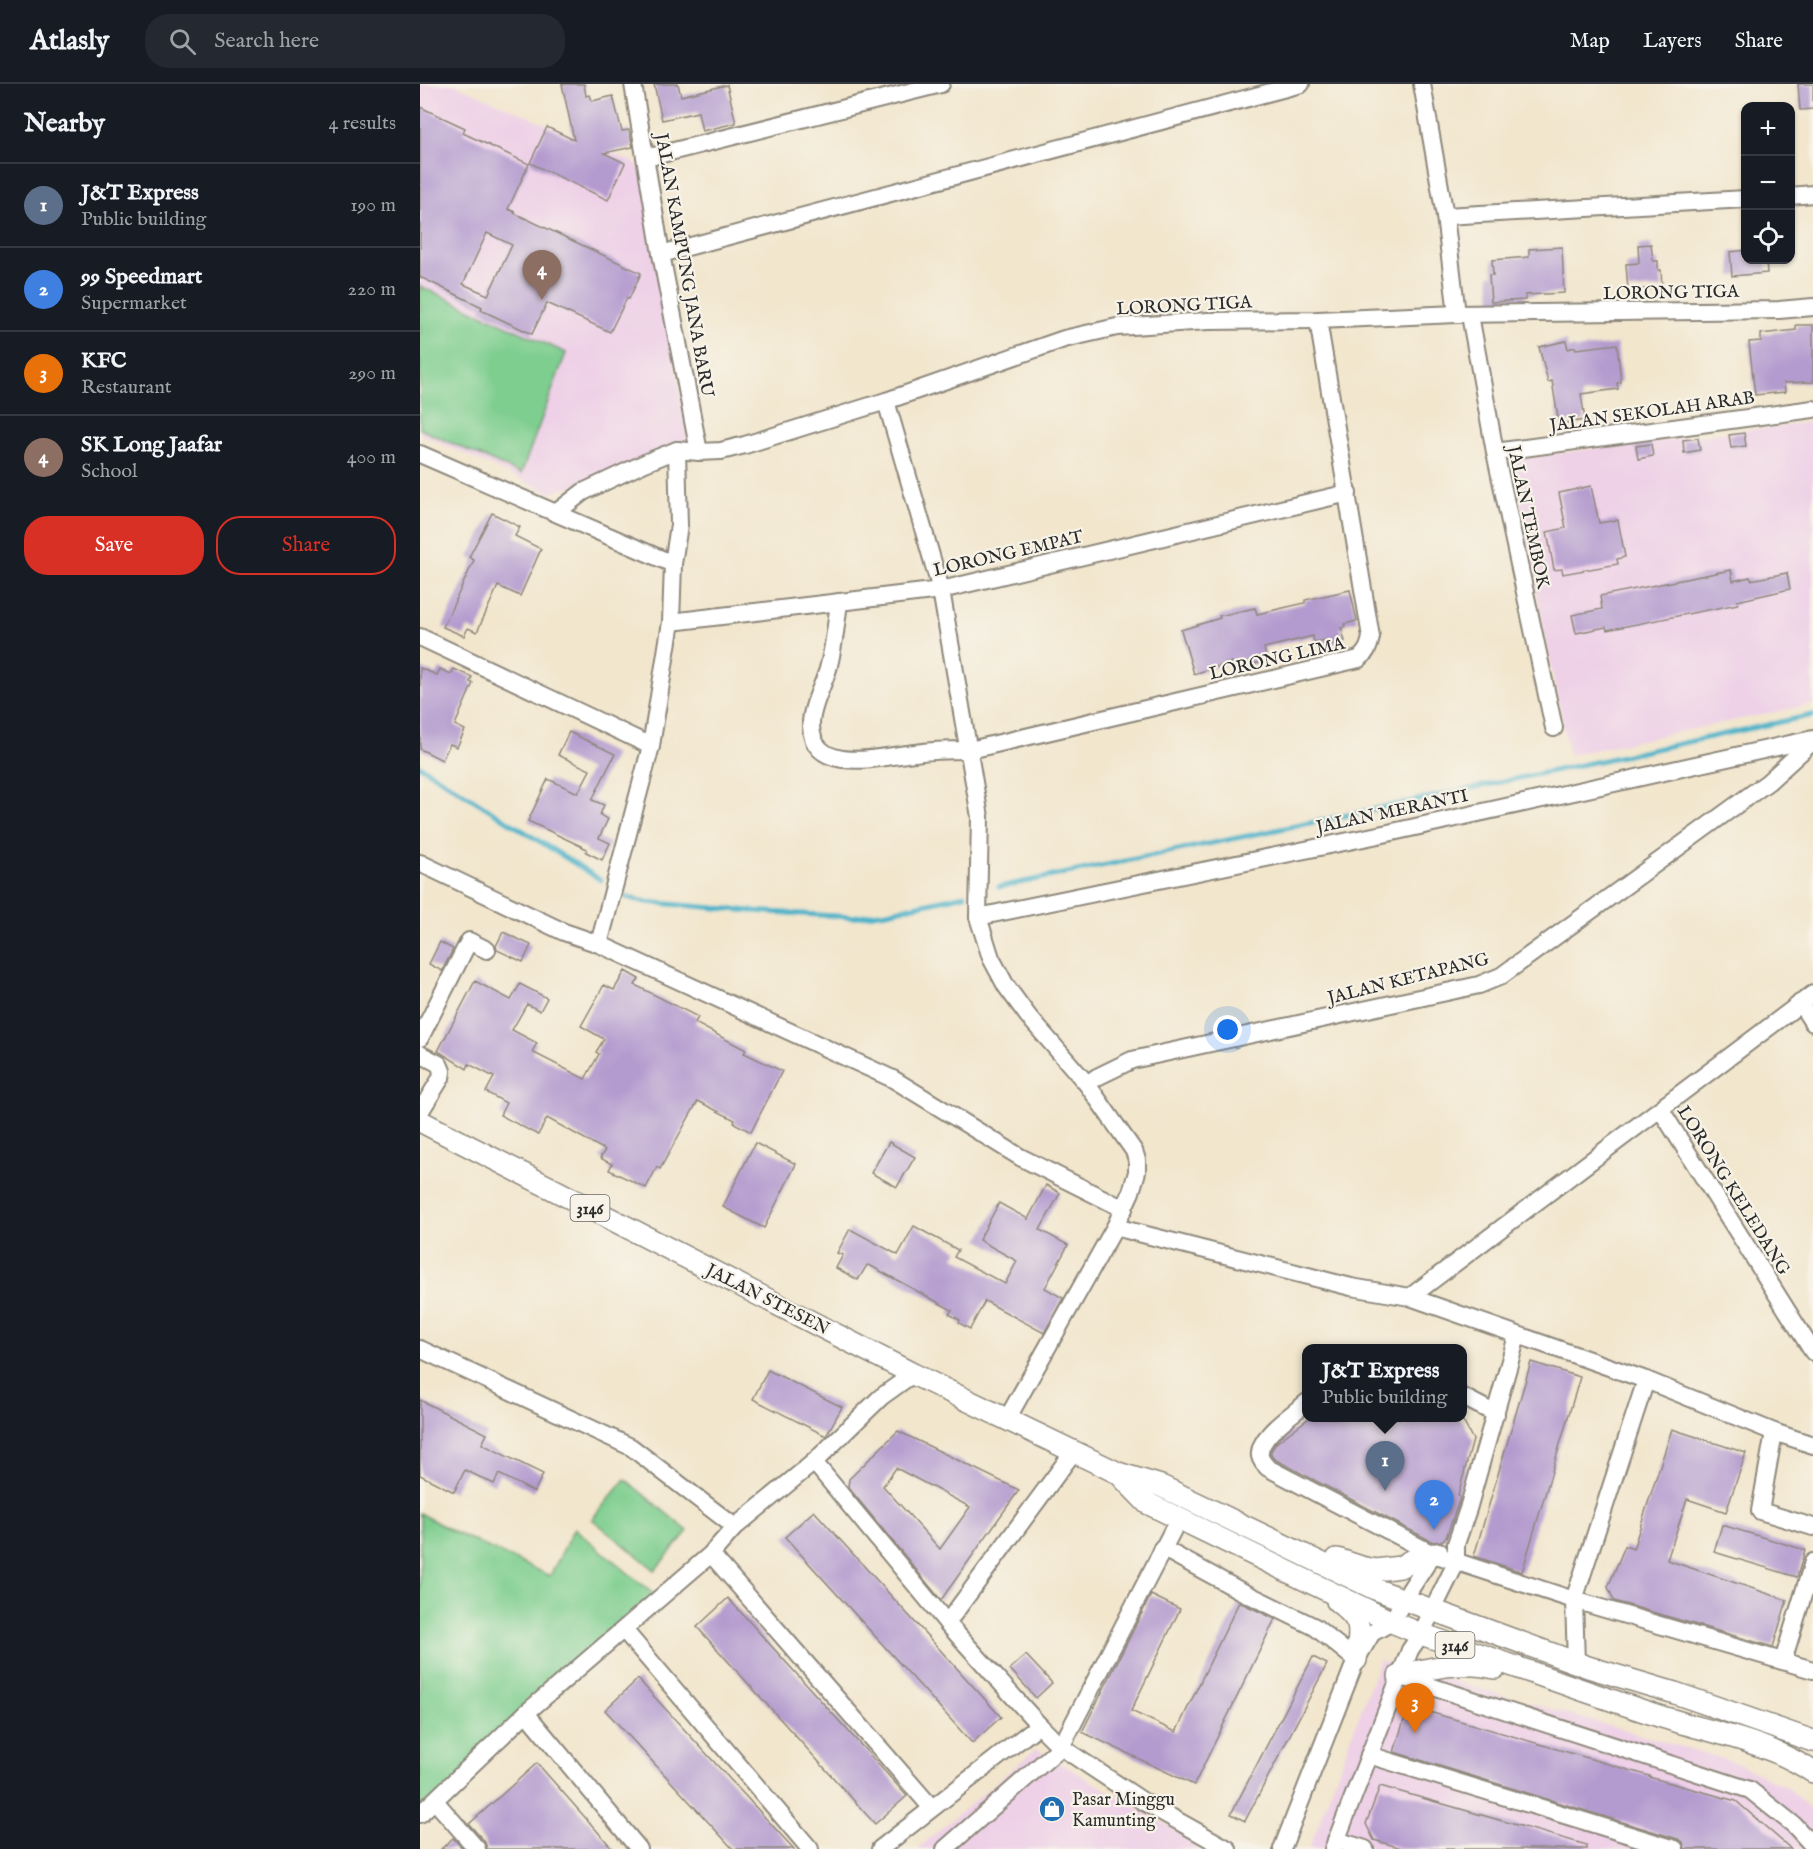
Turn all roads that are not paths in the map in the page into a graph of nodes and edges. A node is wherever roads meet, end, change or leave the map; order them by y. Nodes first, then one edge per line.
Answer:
1 (633, 84) edge
2 (941, 84) edge
3 (1301, 84) edge
4 (1422, 84) edge
5 (646, 158) junction
6 (1813, 194) edge
7 (1795, 196) edge
8 (1741, 199) edge
9 (1445, 216) junction
10 (661, 254) junction
11 (1813, 308) edge
12 (1463, 314) junction
13 (1318, 320) junction
14 (886, 401) junction
15 (1813, 409) edge
16 (677, 450) junction
17 (699, 452) junction
18 (1495, 452) junction
19 (420, 454) edge
20 (1348, 493) junction
21 (557, 512) junction
22 (673, 564) junction
23 (941, 590) junction
24 (839, 602) junction
25 (671, 622) junction
26 (420, 637) edge
27 (1554, 728) dead end
28 (1813, 740) edge
29 (651, 746) junction
30 (970, 750) junction
31 (420, 863) edge
32 (978, 917) junction
33 (599, 944) junction
34 (487, 950) dead end
35 (1807, 999) edge
36 (1813, 1023) edge
37 (420, 1038) edge
38 (420, 1054) edge
39 (1088, 1084) junction
40 (1661, 1110) junction
41 (420, 1112) edge
42 (420, 1121) edge
43 (1124, 1209) junction
44 (1115, 1227) junction
45 (1410, 1297) junction
46 (1518, 1336) junction
47 (420, 1349) edge
48 (1813, 1352) edge
49 (914, 1374) junction
50 (1646, 1380) junction
51 (1467, 1399) edge
52 (1302, 1406) edge
53 (1496, 1414) junction
54 (1007, 1419) junction
55 (1774, 1432) junction
56 (1813, 1445) edge
57 (1074, 1451) junction
58 (814, 1462) junction
59 (1118, 1473) junction
60 (1179, 1518) junction
61 (735, 1527) junction
62 (1246, 1527) junction
63 (1813, 1527) edge
64 (1456, 1544) junction
65 (1162, 1548) junction
66 (711, 1554) junction
67 (1432, 1554) junction
68 (1813, 1562) edge
69 (1456, 1563) junction
70 (1321, 1588) junction
71 (1404, 1599) junction
72 (1574, 1600) junction
73 (1433, 1610) junction
74 (1392, 1622) junction
75 (947, 1623) junction
76 (624, 1630) junction
77 (1421, 1634) junction
78 (1356, 1660) junction
79 (1784, 1661) junction
80 (1575, 1663) junction
81 (1813, 1670) edge
82 (1400, 1676) junction
83 (1603, 1696) junction
84 (525, 1713) junction
85 (1757, 1722) junction
86 (1039, 1725) junction
87 (1813, 1727) edge
88 (1813, 1742) edge
89 (1061, 1747) junction
90 (1369, 1755) junction
91 (1795, 1760) junction
92 (1813, 1772) edge
93 (1813, 1778) edge
94 (435, 1801) junction
95 (931, 1807) junction
96 (420, 1814) edge
97 (1335, 1844) edge
98 (1813, 1846) edge
99 (477, 1849) edge
100 (639, 1849) edge
101 (810, 1849) edge
102 (880, 1849) edge
103 (945, 1849) edge
104 (1228, 1849) edge
105 (1282, 1849) edge
106 (1365, 1849) edge
107 (1675, 1849) edge

1 - 5 street, JALAN KAMPUNG JANA BARU
2 - 5 street
3 - 10 street
4 - 9 street, JALAN TEMBOK
5 - 10 street, JALAN KAMPUNG JANA BARU
6 - 7 street
8 - 9 street
9 - 12 street, JALAN TEMBOK
10 - 17 street, JALAN KAMPUNG JANA BARU
11 - 12 street, LORONG TIGA
12 - 13 street, LORONG TIGA
12 - 18 street, JALAN TEMBOK
13 - 14 street, LORONG TIGA
13 - 20 street, LORONG LIMA
14 - 17 street, LORONG TIGA
14 - 23 street
15 - 18 street, JALAN SEKOLAH ARAB
16 - 17 street, LORONG TIGA
16 - 21 street, LORONG TIGA
16 - 22 street
18 - 27 street, JALAN TEMBOK
19 - 21 street
20 - 23 street, LORONG EMPAT
20 - 30 street, LORONG LIMA
21 - 22 street
22 - 25 street
23 - 24 street, LORONG EMPAT
23 - 30 street
24 - 25 street, LORONG EMPAT
24 - 30 street, LORONG LIMA
25 - 29 street
26 - 29 street
28 - 32 street, JALAN MERANTI
28 - 39 street, JALAN KETAPANG
29 - 33 street
30 - 32 street
31 - 33 street
32 - 39 street
33 - 43 street
34 - 37 street
35 - 36 street
35 - 40 street
38 - 41 street
39 - 43 street
40 - 45 street
40 - 48 street, LORONG KELEDANG
42 - 49 main road, JALAN STESEN / 3146
43 - 44 street
44 - 45 street
44 - 54 street
45 - 46 street
46 - 50 street
46 - 53 street
47 - 61 street
49 - 54 main road, JALAN STESEN / 3146
49 - 58 street
50 - 55 street
50 - 72 street
51 - 53 street
52 - 67 street
53 - 64 street
54 - 57 main road, JALAN STESEN / 3146
55 - 56 street
55 - 63 street
57 - 59 main road, JALAN STESEN / 3146
57 - 75 street
58 - 61 street
58 - 75 street
59 - 60 main road, 3146
59 - 62 main road, 3146
60 - 65 street
60 - 70 main road, 3146
61 - 66 street
62 - 67 main road
62 - 71 main road, 3146
64 - 67 street
64 - 69 street
65 - 78 street
65 - 89 street
66 - 76 street
66 - 95 street
67 - 69 street
67 - 71 street
68 - 79 street
69 - 72 street
69 - 73 street
70 - 74 main road, 3146
70 - 78 main road
71 - 73 main road, 3146
71 - 74 street
72 - 79 street
72 - 80 street
73 - 77 street
73 - 80 main road, 3146
74 - 77 main road, 3146
74 - 78 street
75 - 86 street
76 - 84 street
76 - 101 street
77 - 82 street
77 - 83 main road, 3146
78 - 105 street
79 - 81 street
80 - 85 main road, 3146
82 - 83 main road
82 - 90 street
82 - 98 street
83 - 91 main road, 3146
84 - 94 street
84 - 100 street
85 - 87 main road
85 - 88 main road, 3146
86 - 89 street
86 - 95 street
89 - 103 street
89 - 104 street
90 - 97 street
90 - 107 street
91 - 92 main road, 3146
91 - 93 main road
94 - 96 street
94 - 99 street
95 - 102 street
97 - 106 street

